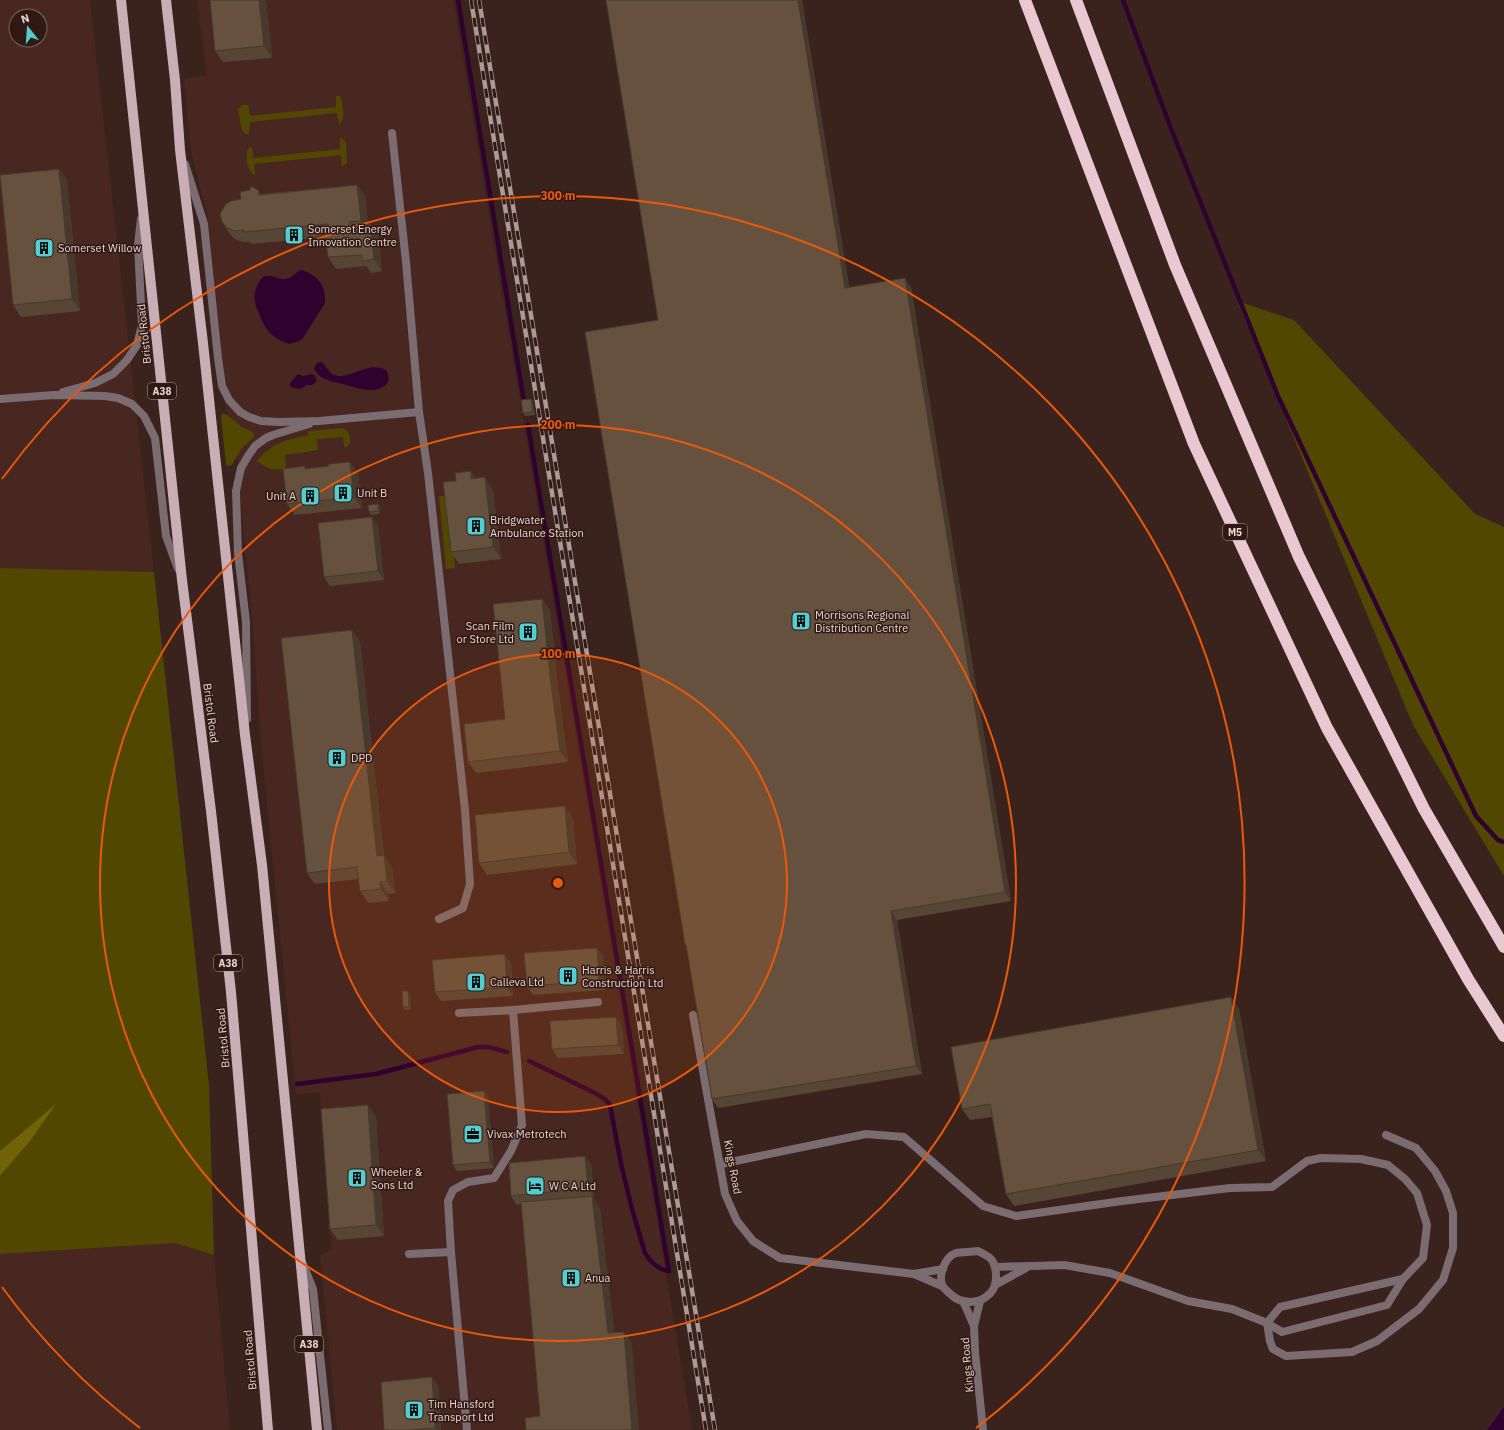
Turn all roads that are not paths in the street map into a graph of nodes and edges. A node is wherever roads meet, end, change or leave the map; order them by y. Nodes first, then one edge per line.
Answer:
1 (122, 0) edge
2 (166, 0) edge
3 (1026, 0) edge
4 (1076, 0) edge
5 (392, 133) dead end
6 (180, 150) junction
7 (142, 202) junction
8 (54, 395) junction
9 (0, 399) edge
10 (419, 412) junction
11 (319, 421) junction
12 (182, 580) junction
13 (248, 761) junction
14 (438, 919) dead end
15 (1504, 947) edge
16 (598, 1002) dead end
17 (513, 1010) junction
18 (458, 1013) dead end
19 (693, 1015) dead end
20 (1504, 1036) edge
21 (1386, 1135) dead end
22 (721, 1164) junction
23 (451, 1252) junction
24 (409, 1254) dead end
25 (301, 1257) junction
26 (1028, 1267) junction
27 (996, 1268) junction
28 (943, 1269) junction
29 (914, 1274) junction
30 (1403, 1279) junction
31 (996, 1284) junction
32 (942, 1286) junction
33 (963, 1301) junction
34 (980, 1301) junction
35 (1267, 1324) junction
36 (974, 1326) junction
37 (268, 1430) edge
38 (317, 1430) edge
39 (328, 1430) edge
40 (467, 1430) edge
41 (983, 1430) edge

1 - 7 main road, Bristol Road / A38
2 - 6 main road, A38
3 - 20 highway, M5
4 - 15 highway
5 - 10 street
6 - 11 street
6 - 13 main road, A38
7 - 8 street
7 - 12 main road, Bristol Road / A38
8 - 9 street
8 - 12 street
10 - 11 street
10 - 14 street
11 - 13 street
12 - 37 main road, Bristol Road / A38
13 - 25 main road, A38
16 - 17 street
17 - 18 street
17 - 23 street
19 - 22 street, Kings Road
21 - 35 street
22 - 29 street, Kings Road
22 - 30 street
23 - 24 street
23 - 40 street
25 - 38 main road, A38
25 - 39 street
26 - 27 street
26 - 31 street
26 - 35 street
27 - 28 street
27 - 31 street
28 - 29 street, Kings Road
28 - 32 street
29 - 32 street
30 - 35 street
30 - 35 street
31 - 34 street
32 - 33 street
33 - 34 street
33 - 36 street, Kings Road
34 - 36 street
36 - 41 street, Kings Road

